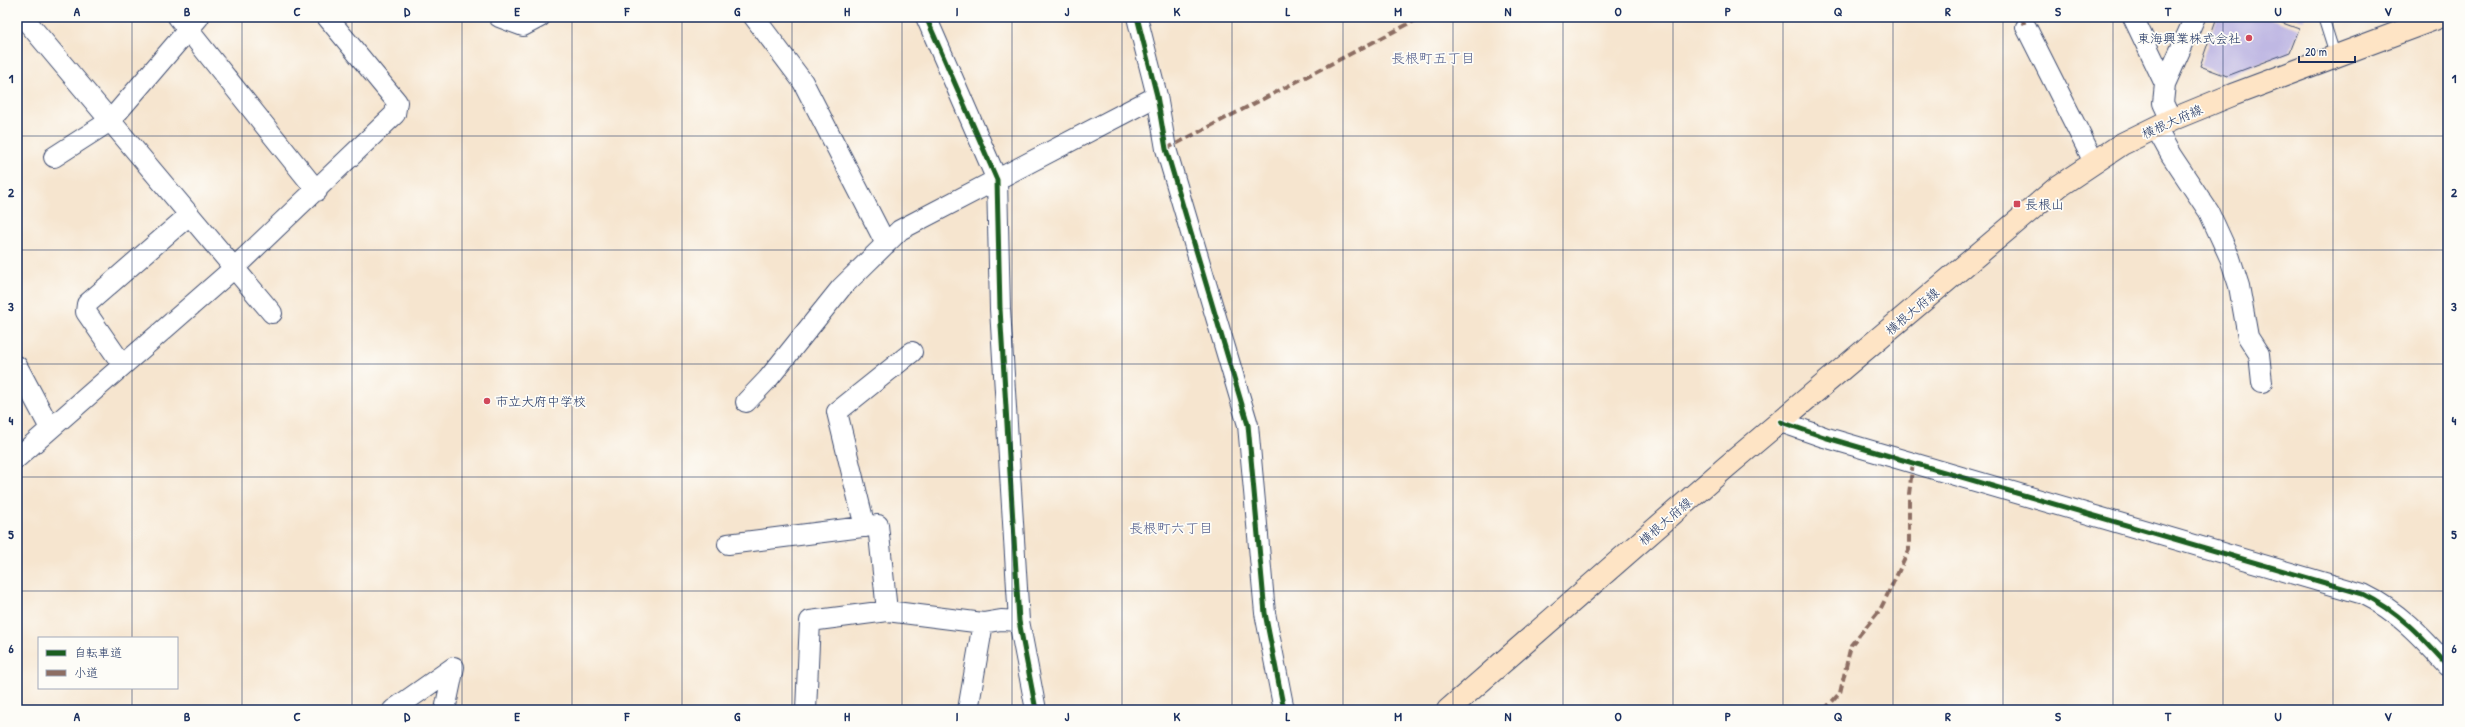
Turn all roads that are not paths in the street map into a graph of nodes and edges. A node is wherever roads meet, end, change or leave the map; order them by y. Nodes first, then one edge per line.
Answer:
1 (23, 17) edge
2 (327, 17) edge
3 (499, 17) edge
4 (540, 17) edge
5 (754, 17) edge
6 (926, 17) edge
7 (1137, 17) edge
8 (2134, 17) edge
9 (2196, 17) edge
10 (2323, 17) edge
11 (2440, 17) edge
12 (188, 21) edge
13 (2026, 27) dead end
14 (2335, 56) junction
15 (2165, 84) junction
16 (1157, 96) junction
17 (110, 121) junction
18 (2163, 124) junction
19 (54, 157) dead end
20 (2094, 162) junction
21 (997, 180) junction
22 (317, 191) junction
23 (188, 216) junction
24 (886, 244) junction
25 (233, 269) junction
26 (272, 313) dead end
27 (912, 352) dead end
28 (122, 364) junction
29 (17, 366) edge
30 (2262, 382) dead end
31 (746, 402) dead end
32 (1781, 422) junction
33 (50, 428) junction
34 (17, 458) edge
35 (865, 526) junction
36 (728, 544) dead end
37 (887, 611) junction
38 (1019, 621) junction
39 (983, 623) junction
40 (2448, 666) edge
41 (393, 710) edge
42 (445, 710) edge
43 (806, 710) edge
44 (968, 710) edge
45 (1036, 710) edge
46 (1284, 710) edge
47 (1448, 710) edge

1 - 17 street
2 - 22 street
3 - 4 street
5 - 24 street
6 - 21 street
7 - 16 street
8 - 15 street
9 - 15 street
10 - 14 lane
11 - 14 main road, 横根大府線
12 - 17 street
12 - 22 street
13 - 20 street
14 - 18 main road, 横根大府線
15 - 18 street
16 - 21 street
16 - 46 street
17 - 19 street
17 - 23 street
18 - 20 main road, 横根大府線
18 - 30 street
20 - 32 main road, 横根大府線
21 - 24 street
21 - 38 street
22 - 25 street
23 - 25 street
23 - 28 street
24 - 31 street
25 - 26 street
25 - 28 street
27 - 35 street
28 - 33 street
29 - 33 street
32 - 40 street
32 - 47 main road, 横根大府線
33 - 34 street
35 - 36 street
35 - 37 street
37 - 39 street
37 - 43 street
38 - 39 street
38 - 45 street
39 - 44 street
41 - 42 street

